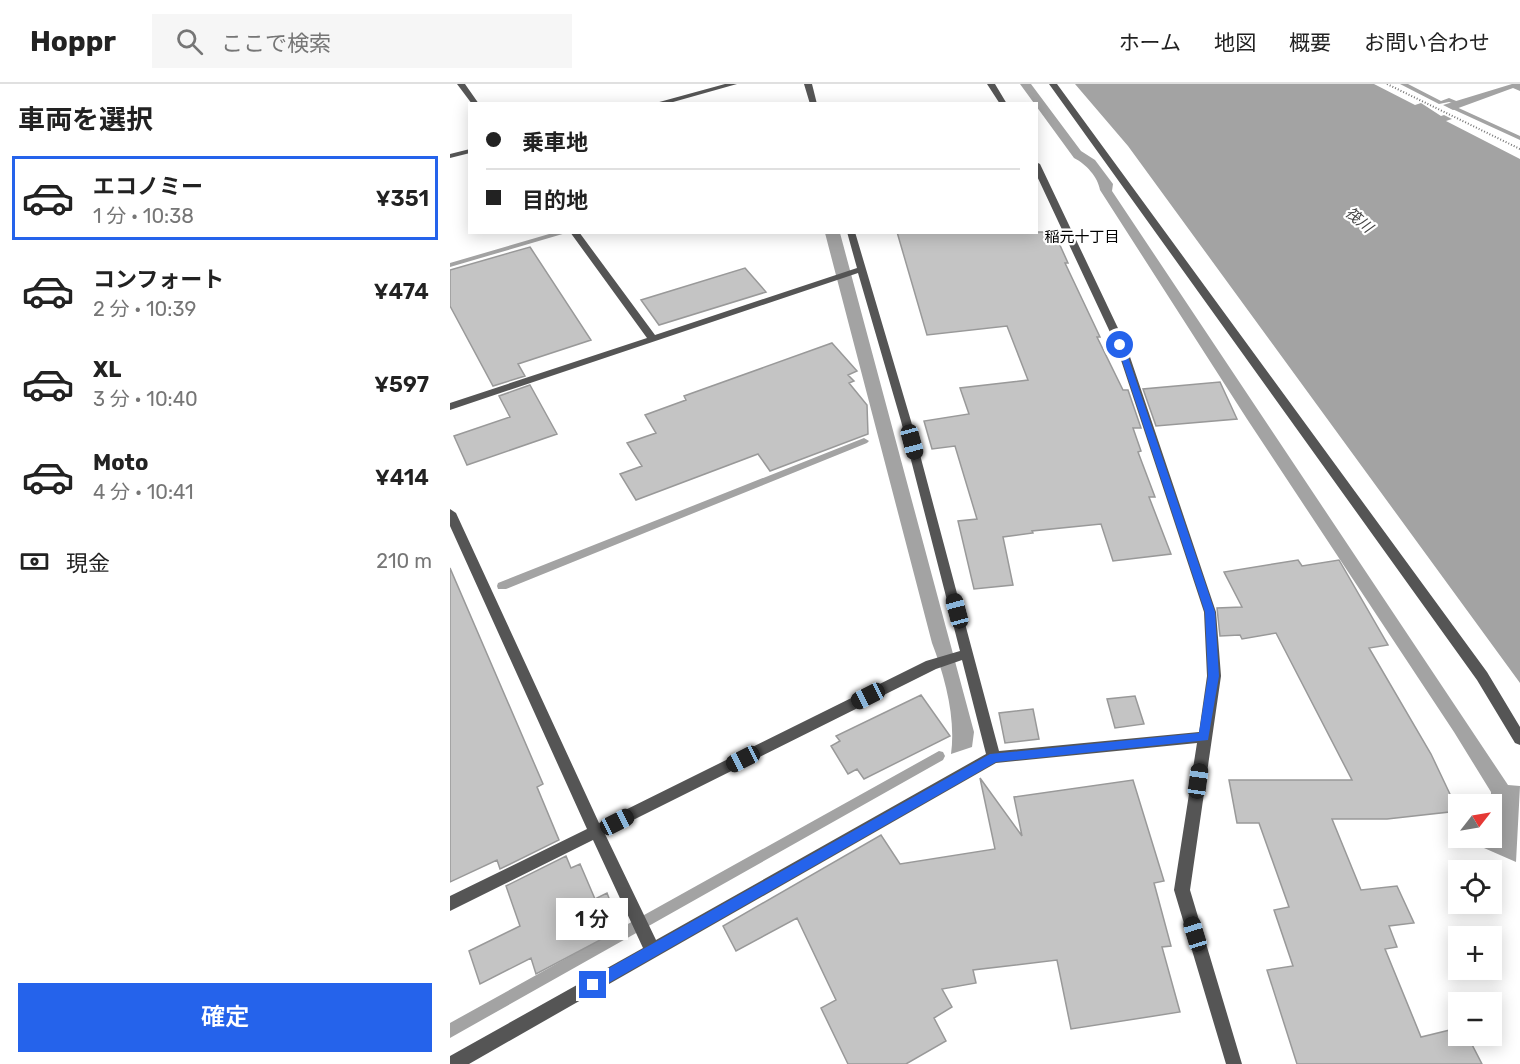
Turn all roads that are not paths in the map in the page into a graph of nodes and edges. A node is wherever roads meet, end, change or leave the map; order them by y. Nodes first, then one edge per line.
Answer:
1 (461, 84) edge
2 (733, 84) edge
3 (808, 84) edge
4 (992, 84) edge
5 (1053, 84) edge
6 (474, 102) edge
7 (664, 102) edge
8 (813, 102) edge
9 (1003, 102) edge
10 (468, 152) edge
11 (450, 156) edge
12 (1038, 168) edge
13 (575, 234) edge
14 (851, 234) edge
15 (858, 270) junction
16 (653, 339) junction
17 (450, 407) edge
18 (450, 513) edge
19 (963, 655) junction
20 (1204, 737) junction
21 (1520, 739) edge
22 (994, 757) junction
23 (596, 832) junction
24 (450, 904) edge
25 (653, 951) junction
26 (453, 1064) edge
27 (1234, 1064) edge

1 - 6 street
2 - 7 street
3 - 8 street
4 - 9 street
5 - 21 street
10 - 11 street
12 - 20 street
13 - 16 street
14 - 15 street
15 - 16 street
15 - 19 street
16 - 17 street
18 - 23 street
19 - 22 street
19 - 23 street
20 - 22 street
20 - 27 street
22 - 25 street
23 - 24 street
23 - 25 street
25 - 26 street

